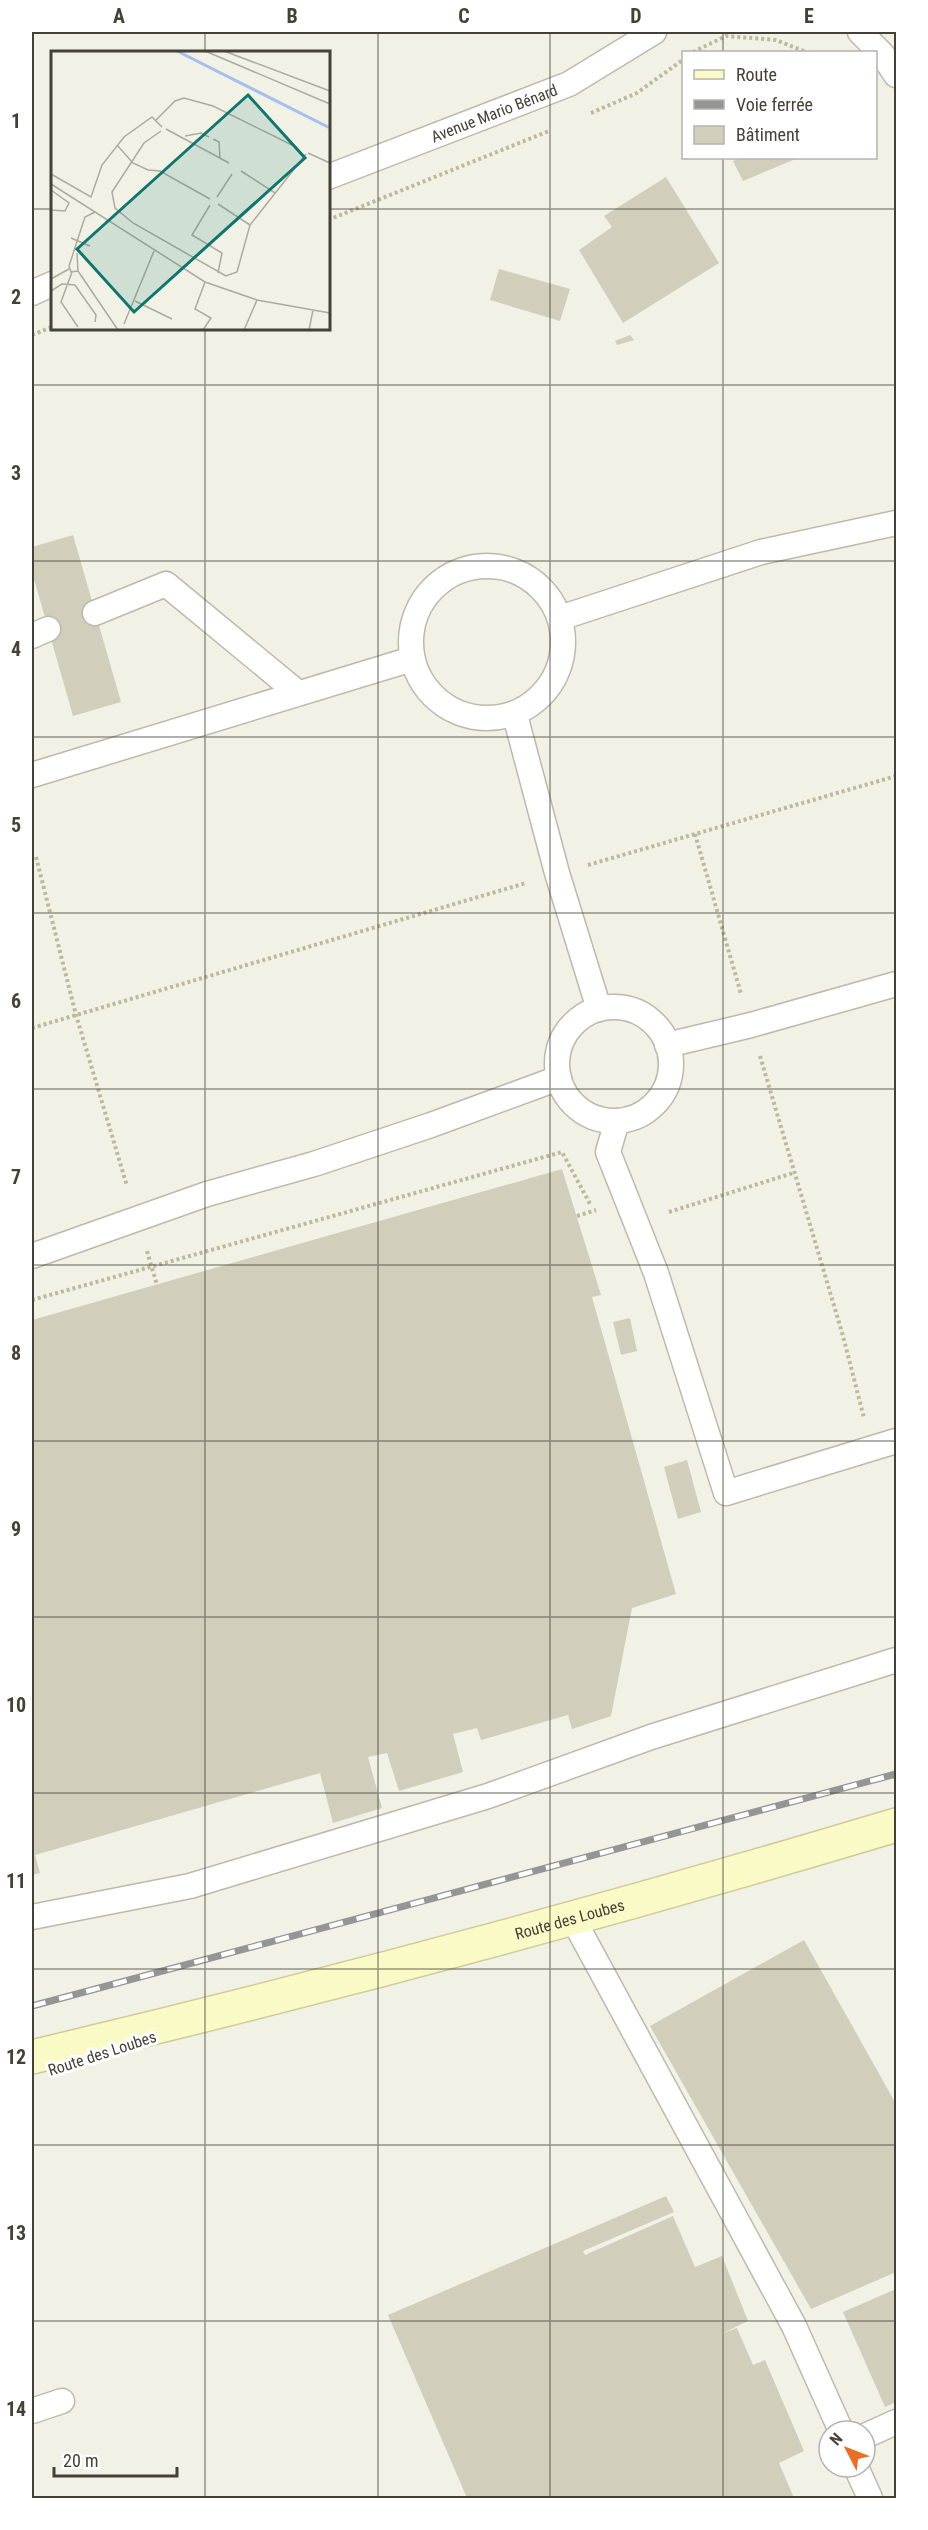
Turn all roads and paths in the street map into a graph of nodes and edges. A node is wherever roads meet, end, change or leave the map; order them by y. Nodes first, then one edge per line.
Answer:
1 (654, 32) edge
2 (860, 32) edge
3 (695, 51) edge
4 (804, 51) edge
5 (897, 75) edge
6 (330, 176) edge
7 (51, 284) edge
8 (32, 293) edge
9 (51, 327) edge
10 (32, 335) edge
11 (897, 523) edge
12 (95, 614) dead end
13 (560, 618) junction
14 (412, 659) junction
15 (298, 693) junction
16 (515, 715) junction
17 (32, 776) edge
18 (897, 776) edge
19 (695, 834) junction
20 (36, 857) dead end
21 (557, 873) junction
22 (897, 984) edge
23 (599, 1009) junction
24 (76, 1015) junction
25 (750, 1025) junction
26 (32, 1028) edge
27 (668, 1045) junction
28 (559, 1078) junction
29 (617, 1121) junction
30 (793, 1173) junction
31 (593, 1209) junction
32 (634, 1213) junction
33 (577, 1216) dead end
34 (136, 1218) junction
35 (32, 1256) edge
36 (151, 1264) junction
37 (157, 1285) dead end
38 (32, 1300) edge
39 (897, 1441) edge
40 (872, 1448) junction
41 (897, 1660) edge
42 (897, 1825) edge
43 (32, 1917) edge
44 (573, 1919) junction
45 (241, 2007) junction
46 (32, 2057) edge
47 (32, 2077) edge
48 (62, 2402) dead end
49 (32, 2411) edge
50 (836, 2419) edge
51 (897, 2422) edge
52 (877, 2431) edge
53 (861, 2479) edge
54 (870, 2499) edge

1 - 6 lane, Avenue Mario Bénard
2 - 5 lane
3 - 4 path
7 - 8 lane
9 - 10 path
11 - 13 lane
12 - 15 lane
13 - 14 lane
13 - 16 lane
14 - 15 lane
14 - 16 lane
15 - 17 lane
16 - 21 lane
18 - 19 path
19 - 21 path
19 - 25 path
20 - 24 path
21 - 23 lane
21 - 24 path
22 - 25 lane
23 - 27 lane
23 - 28 lane
24 - 26 path
24 - 34 path
25 - 27 lane
25 - 30 path
27 - 29 lane
28 - 29 lane
28 - 34 lane
29 - 32 lane
30 - 32 path
30 - 40 path
31 - 32 path
31 - 33 path
31 - 36 path
32 - 40 lane
34 - 35 lane
34 - 36 path
36 - 37 path
36 - 38 path
39 - 40 lane
41 - 43 lane
42 - 44 main road, Route des Loubes
44 - 45 main road, Route des Loubes
44 - 50 lane
45 - 46 main road, Route des Loubes
45 - 47 main road, Route des Loubes
48 - 49 lane
51 - 52 lane
53 - 54 lane

